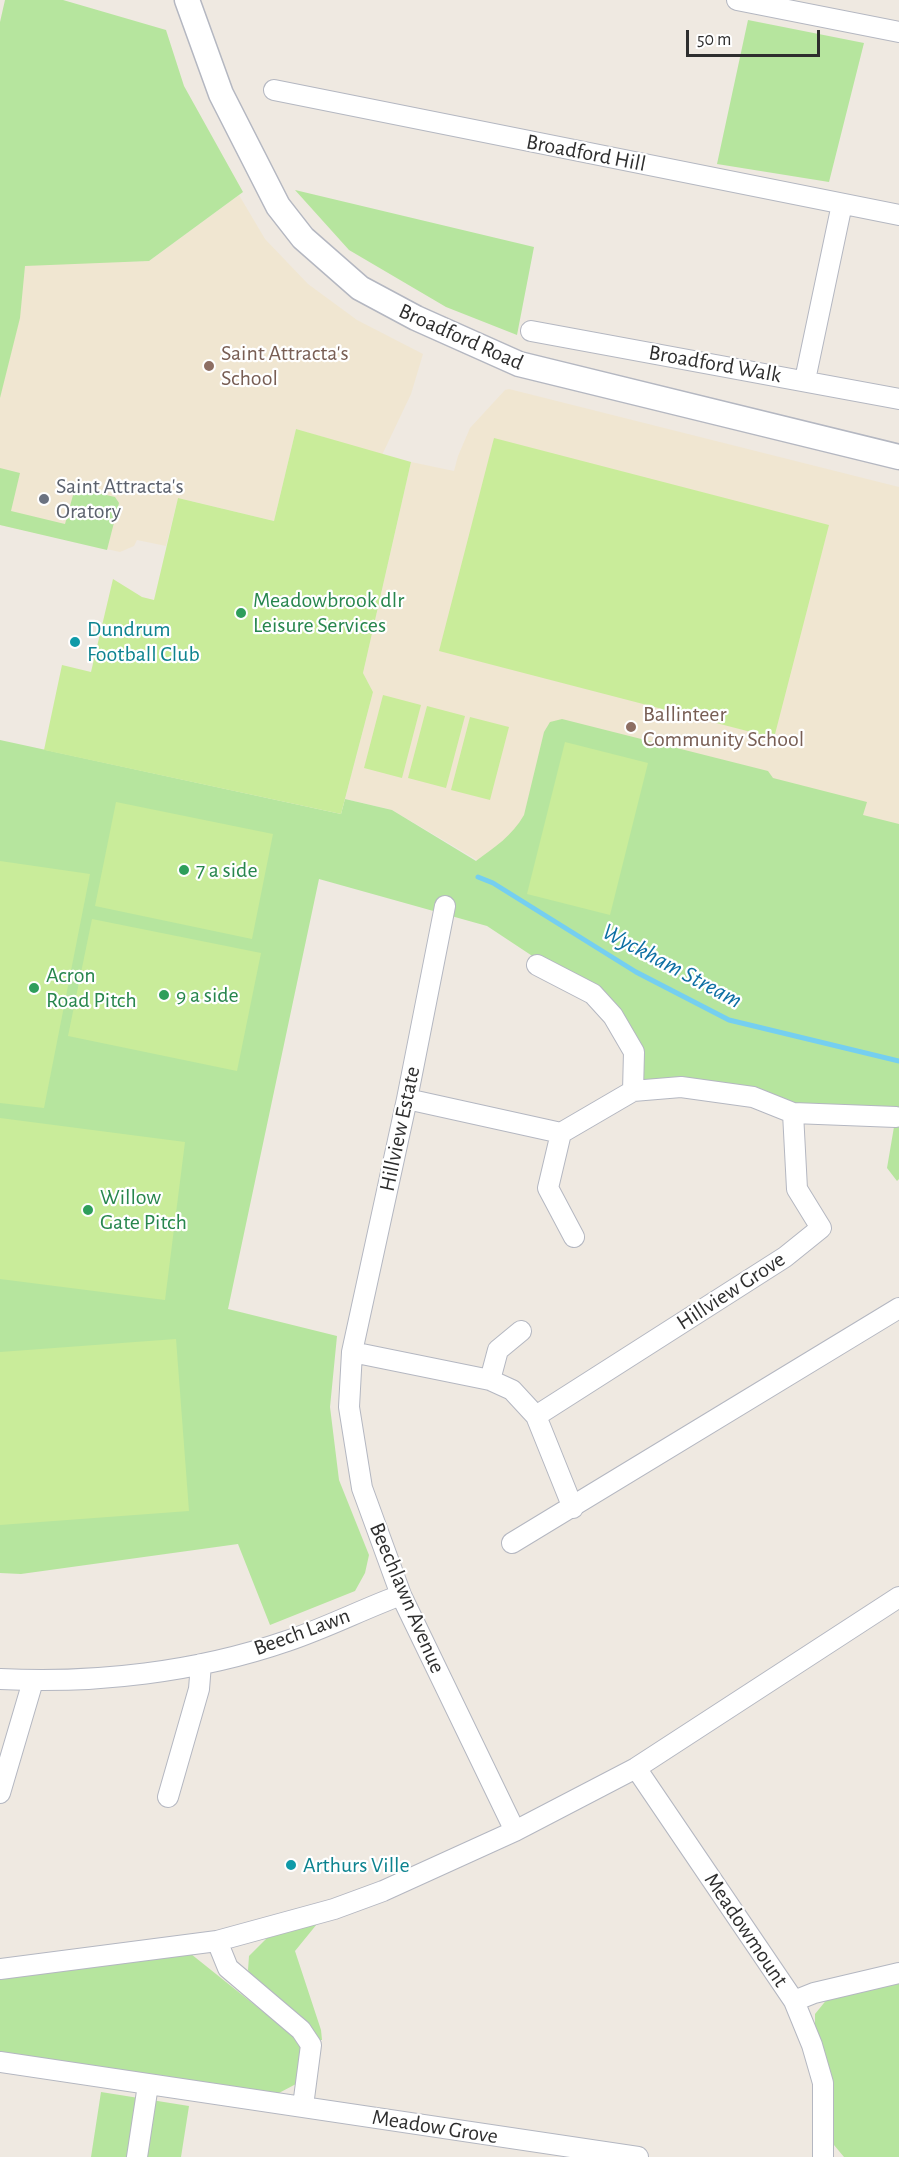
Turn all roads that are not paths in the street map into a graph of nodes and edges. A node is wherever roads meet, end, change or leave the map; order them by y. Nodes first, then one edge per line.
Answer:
1 (187, 0) edge
2 (737, 0) edge
3 (790, 5) edge
4 (899, 32) edge
5 (274, 90) dead end
6 (842, 204) junction
7 (899, 215) edge
8 (531, 331) dead end
9 (805, 380) junction
10 (899, 399) edge
11 (899, 457) edge
12 (445, 906) dead end
13 (537, 965) dead end
14 (633, 1091) junction
15 (407, 1099) junction
16 (793, 1113) junction
17 (896, 1117) dead end
18 (561, 1133) junction
19 (574, 1237) dead end
20 (899, 1308) edge
21 (521, 1331) dead end
22 (352, 1352) junction
23 (490, 1380) junction
24 (536, 1416) junction
25 (573, 1508) junction
26 (512, 1544) dead end
27 (401, 1594) junction
28 (899, 1597) edge
29 (201, 1664) junction
30 (0, 1679) edge
31 (33, 1681) junction
32 (636, 1768) junction
33 (0, 1793) edge
34 (168, 1797) dead end
35 (515, 1831) junction
36 (217, 1941) junction
37 (0, 1969) edge
38 (899, 1973) edge
39 (794, 2001) junction
40 (0, 2062) edge
41 (147, 2085) junction
42 (303, 2106) junction
43 (137, 2157) edge
44 (638, 2157) edge
45 (823, 2157) edge

1 - 11 street, Broadford Road
2 - 3 street
3 - 4 street
5 - 6 street, Broadford Hill
6 - 7 street, Broadford Hill
6 - 9 street
8 - 9 street, Broadford Walk
9 - 10 street, Broadford Walk
12 - 15 street, Hillview Estate
13 - 14 street
14 - 16 street
14 - 18 street
15 - 18 street
15 - 22 street, Hillview Estate
16 - 17 street
16 - 24 street, Hillview Grove
18 - 19 street
20 - 25 street
21 - 23 street
22 - 23 street
22 - 27 street, Beechlawn Avenue
23 - 24 street
24 - 25 street
25 - 26 street
27 - 29 street, Beech Lawn
27 - 35 street, Beechlawn Avenue
28 - 32 street
29 - 31 street, Beech Lawn
29 - 34 street
30 - 31 street, Beech Lawn
31 - 33 street
32 - 35 street
32 - 39 street, Meadowmount
35 - 36 street
36 - 37 street
36 - 42 street
38 - 39 street, Meadowmount
39 - 45 street
40 - 41 street, Meadow Grove
41 - 42 street, Meadow Grove
41 - 43 street
42 - 44 street, Meadow Grove

